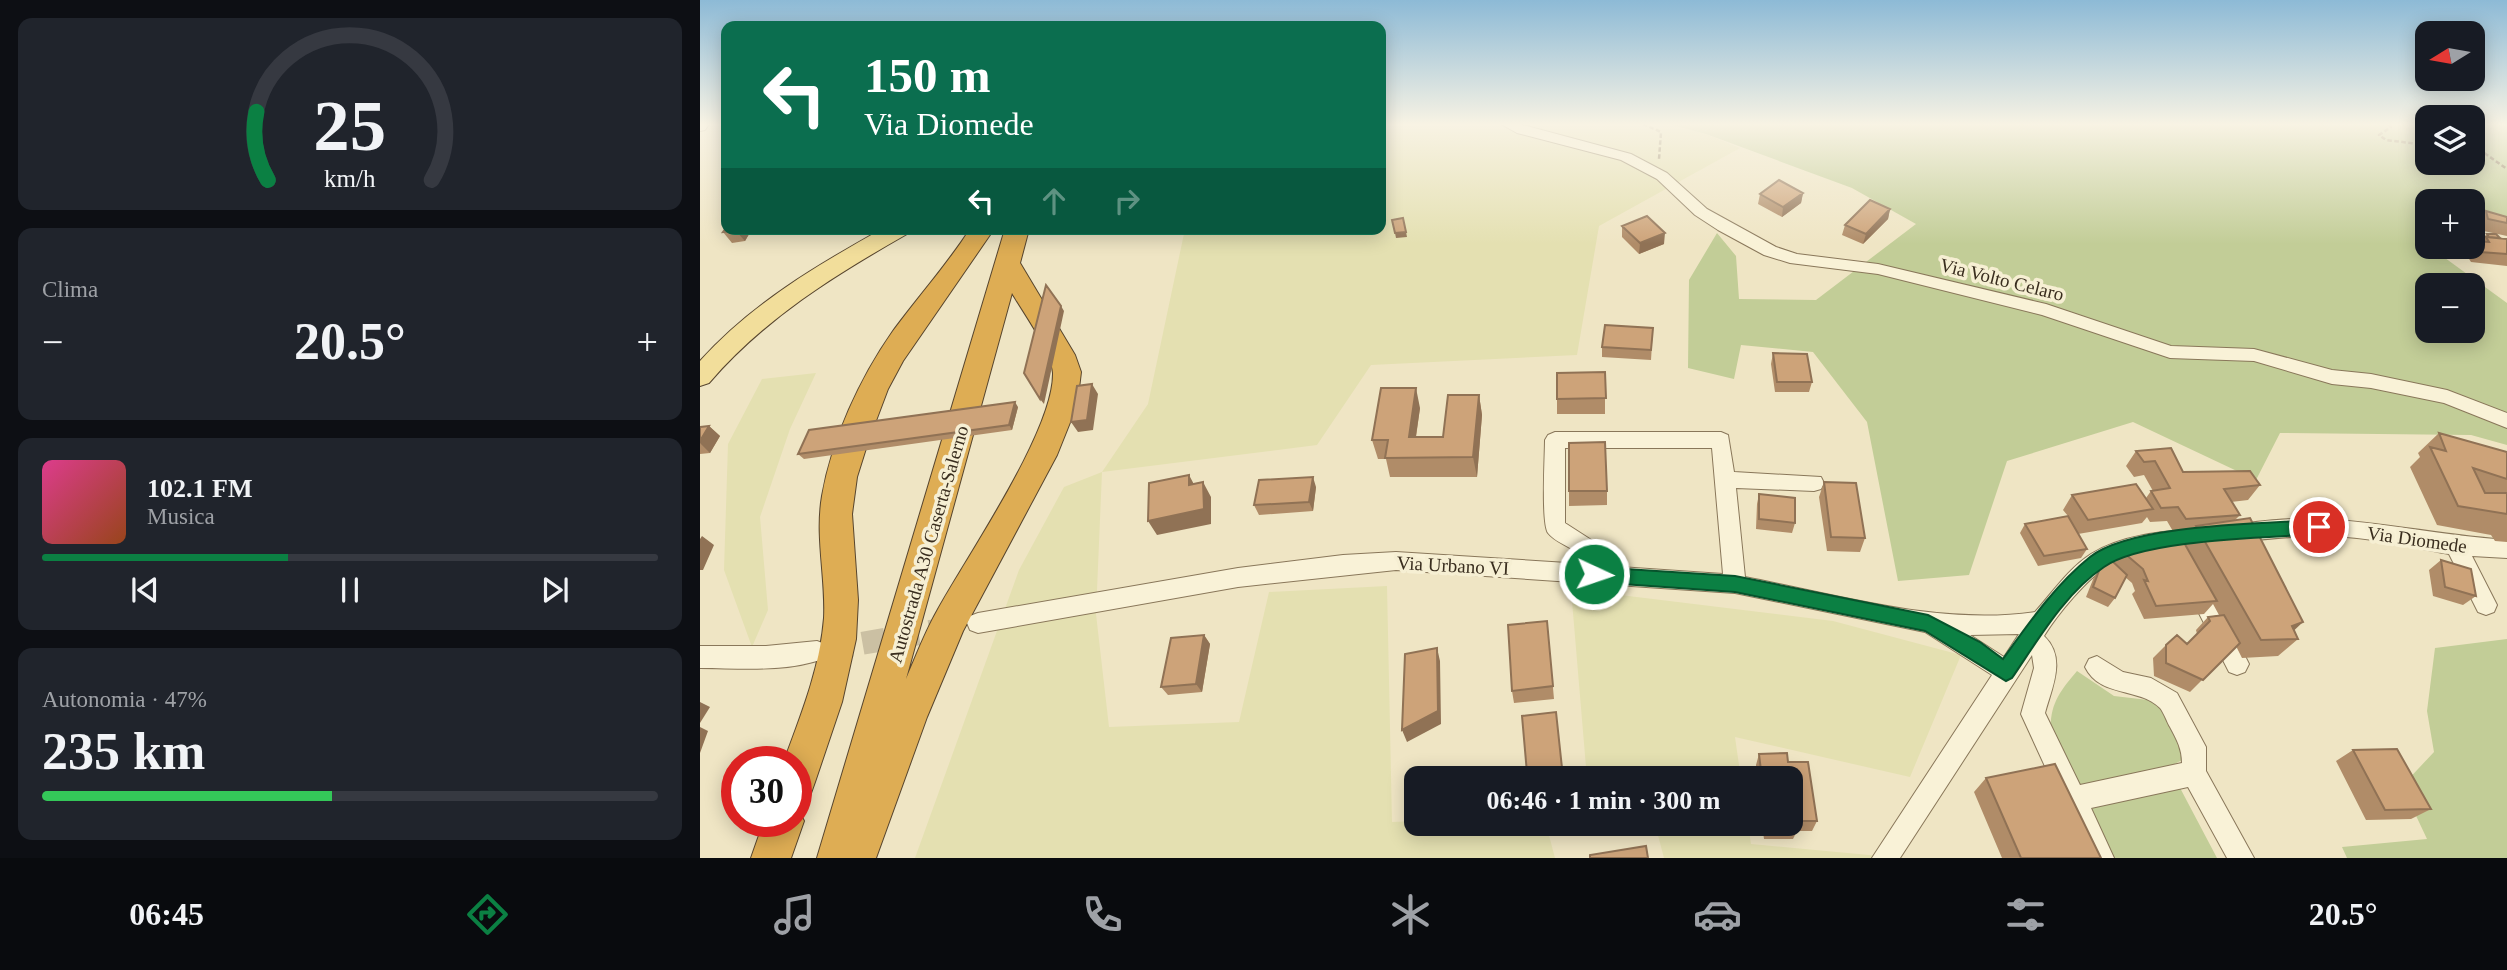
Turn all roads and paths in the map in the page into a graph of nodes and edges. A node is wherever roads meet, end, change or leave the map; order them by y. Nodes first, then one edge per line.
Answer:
1 (1639, 164) edge
2 (1660, 164) edge
3 (1662, 176) junction
4 (889, 235) edge
5 (978, 235) edge
6 (1015, 235) edge
7 (1007, 264) junction
8 (700, 377) edge
9 (2507, 421) edge
10 (1725, 480) junction
11 (1814, 483) dead end
12 (2239, 533) junction
13 (2171, 539) junction
14 (2456, 546) junction
15 (2507, 549) edge
16 (2250, 556) edge
17 (1594, 574) junction
18 (1735, 584) junction
19 (2486, 606) dead end
20 (978, 623) dead end
21 (1928, 623) junction
22 (2036, 630) junction
23 (817, 651) tunnel mouth
24 (700, 657) edge
25 (2237, 664) dead end
26 (2098, 667) dead end
27 (2006, 672) junction
28 (807, 746) edge
29 (2194, 774) junction
30 (2073, 799) junction
31 (778, 837) edge
32 (771, 858) edge
33 (837, 858) edge
34 (856, 858) edge
35 (1885, 858) edge
36 (2101, 858) edge
37 (2241, 858) edge

1 - 3 street, Via Volto Celaro
2 - 3 path
3 - 9 street, Via Volto Celaro
4 - 8 main road
5 - 28 highway
6 - 7 highway, Autostrada A30 Caserta-Salerno
7 - 33 highway, Autostrada A30 Caserta-Salerno
7 - 34 highway
10 - 11 street
10 - 17 street
10 - 18 street
12 - 13 street, Via Diomede
12 - 14 street, Via Diomede
12 - 16 street
13 - 22 street, Via Diomede
13 - 25 street
14 - 15 street, Via Diomede
14 - 19 street
17 - 18 street, Via Urbano VI
17 - 20 street, Via Urbano VI
18 - 21 street, Via Urbano VI
21 - 22 street, Via Urbano VI
21 - 27 street, Via Urbano VI
22 - 27 street, Via Diomede
22 - 30 street
23 - 24 street
26 - 29 street
27 - 35 street, Via Diomede
29 - 30 street
29 - 37 street
30 - 36 street
31 - 32 highway

